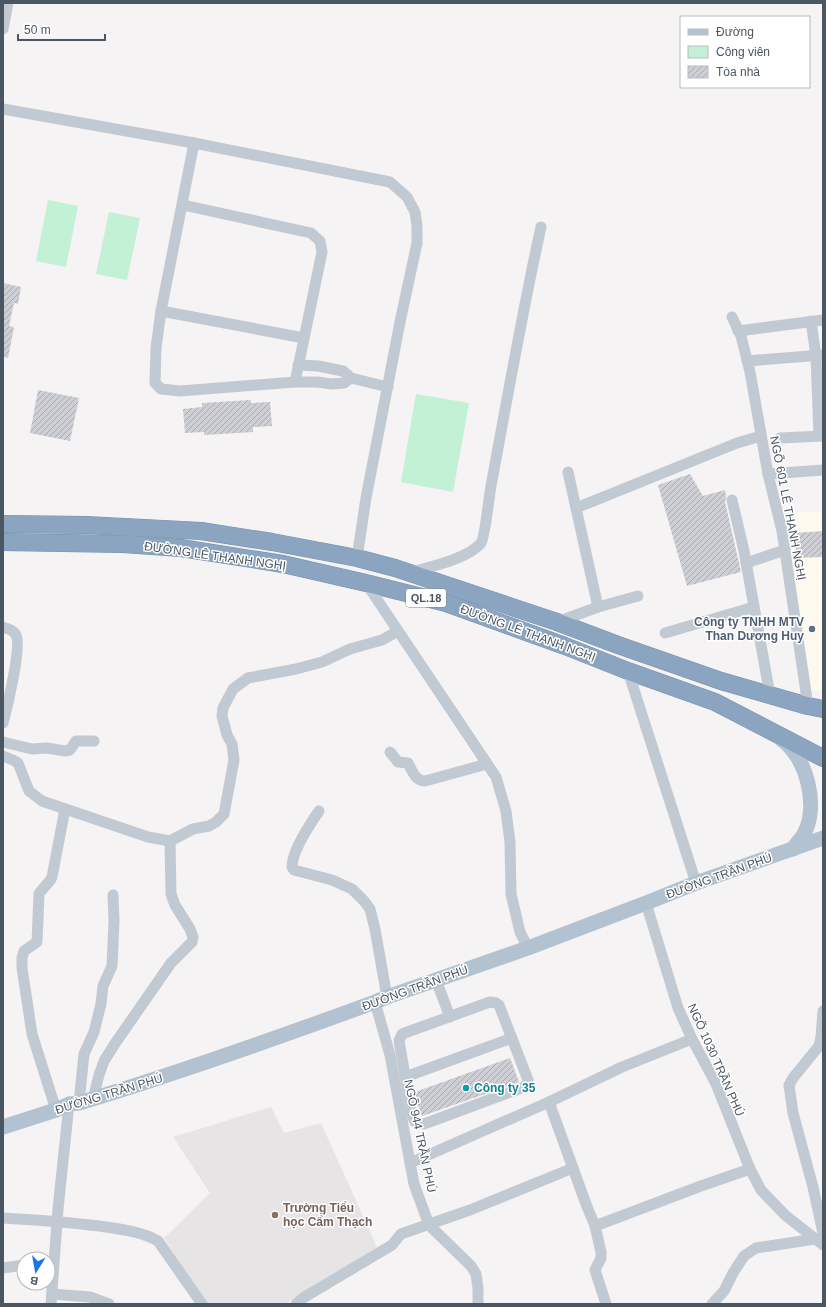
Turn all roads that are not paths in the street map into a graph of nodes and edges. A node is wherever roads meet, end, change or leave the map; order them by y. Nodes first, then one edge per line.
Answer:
1 (8, 3) edge
2 (3, 29) edge
3 (3, 109) edge
4 (194, 143) junction
5 (183, 204) junction
6 (541, 227) dead end
7 (162, 311) junction
8 (732, 317) dead end
9 (823, 320) edge
10 (811, 321) junction
11 (738, 331) junction
12 (304, 338) junction
13 (820, 355) edge
14 (747, 361) junction
15 (298, 365) junction
16 (351, 378) junction
17 (295, 382) junction
18 (388, 387) junction
19 (761, 436) junction
20 (821, 436) edge
21 (780, 438) dead end
22 (823, 470) edge
23 (568, 472) dead end
24 (768, 474) junction
25 (732, 500) dead end
26 (576, 508) junction
27 (3, 524) edge
28 (3, 542) edge
29 (785, 550) junction
30 (357, 558) junction
31 (746, 563) junction
32 (408, 573) junction
33 (366, 583) junction
34 (638, 596) dead end
35 (598, 607) junction
36 (754, 607) junction
37 (557, 622) junction
38 (3, 628) edge
39 (398, 631) junction
40 (665, 633) dead end
41 (628, 671) junction
42 (770, 695) junction
43 (816, 708) edge
44 (3, 723) edge
45 (766, 727) junction
46 (94, 741) dead end
47 (3, 742) edge
48 (390, 752) dead end
49 (3, 756) edge
50 (823, 758) edge
51 (487, 764) junction
52 (66, 808) junction
53 (319, 811) dead end
54 (823, 838) edge
55 (170, 842) junction
56 (793, 849) junction
57 (696, 883) junction
58 (113, 895) dead end
59 (646, 903) junction
60 (528, 948) junction
61 (436, 980) junction
62 (381, 999) junction
63 (823, 1011) edge
64 (450, 1017) junction
65 (512, 1038) junction
66 (692, 1039) junction
67 (405, 1077) junction
68 (549, 1102) junction
69 (74, 1104) junction
70 (3, 1126) edge
71 (410, 1163) junction
72 (573, 1168) junction
73 (750, 1170) junction
74 (3, 1218) edge
75 (57, 1221) junction
76 (429, 1225) junction
77 (596, 1226) junction
78 (820, 1239) edge
79 (52, 1251) edge
80 (16, 1266) edge
81 (3, 1268) edge
82 (51, 1299) edge
83 (302, 1302) edge
84 (109, 1304) edge
85 (202, 1304) edge
86 (478, 1304) edge
87 (606, 1304) edge
88 (712, 1304) edge

1 - 2 street
3 - 4 street
4 - 5 street
4 - 18 street
5 - 7 street
5 - 12 street
6 - 32 street
7 - 12 street
7 - 17 street
8 - 11 street, NGÕ 601 LÊ THANH NGHỊ
9 - 10 street
10 - 11 street
10 - 13 street
11 - 14 street, NGÕ 601 LÊ THANH NGHỊ
12 - 15 street
13 - 14 street
13 - 20 street
14 - 19 street, NGÕ 601 LÊ THANH NGHỊ
15 - 16 street
15 - 17 street
16 - 17 street
16 - 18 street
18 - 30 street
19 - 24 street, NGÕ 601 LÊ THANH NGHỊ
19 - 26 street
20 - 21 street
22 - 24 street
23 - 26 street
24 - 29 street, NGÕ 601 LÊ THANH NGHỊ
25 - 31 street
26 - 35 street
27 - 30 highway, ĐƯỜNG LÊ THANH NGHỊ / QL.18
28 - 33 highway, ĐƯỜNG LÊ THANH NGHỊ / QL.18
29 - 31 street
29 - 43 street, NGÕ 601 LÊ THANH NGHỊ
30 - 32 highway, ĐƯỜNG LÊ THANH NGHỊ / QL.18
31 - 36 street
32 - 37 highway, ĐƯỜNG LÊ THANH NGHỊ / QL.18
33 - 39 street
33 - 41 highway, ĐƯỜNG LÊ THANH NGHỊ / QL.18
34 - 35 street
35 - 37 street
36 - 40 street
36 - 42 street
37 - 42 highway, ĐƯỜNG LÊ THANH NGHỊ / QL.18
38 - 44 street
39 - 51 street
39 - 55 street
41 - 45 highway, ĐƯỜNG LÊ THANH NGHỊ / QL.18
41 - 57 street
42 - 43 highway, ĐƯỜNG LÊ THANH NGHỊ / QL.18
45 - 50 highway, ĐƯỜNG LÊ THANH NGHỊ / QL.18
45 - 56 main road
46 - 47 street
48 - 51 street
49 - 52 street
51 - 60 street
52 - 55 street
52 - 69 street
53 - 62 street, NGÕ 944 TRẦN PHÚ
54 - 56 main road, ĐƯỜNG TRẦN PHÚ
55 - 69 street
56 - 57 main road, ĐƯỜNG TRẦN PHÚ
57 - 59 main road, ĐƯỜNG TRẦN PHÚ
58 - 69 street
59 - 60 main road, ĐƯỜNG TRẦN PHÚ
59 - 66 street, NGÕ 1030 TRẦN PHÚ
60 - 61 main road, ĐƯỜNG TRẦN PHÚ
61 - 62 main road, ĐƯỜNG TRẦN PHÚ
61 - 64 street
62 - 69 main road, ĐƯỜNG TRẦN PHÚ
62 - 71 street, NGÕ 944 TRẦN PHÚ
63 - 78 street
64 - 65 street
64 - 67 street
65 - 67 street
65 - 67 street
66 - 68 street
66 - 73 street, NGÕ 1030 TRẦN PHÚ
68 - 71 street
68 - 72 street
69 - 70 main road, ĐƯỜNG TRẦN PHÚ
69 - 75 street
71 - 76 street, NGÕ 944 TRẦN PHÚ
72 - 76 street
72 - 77 street
73 - 77 street
73 - 78 street, NGÕ 1030 TRẦN PHÚ
74 - 75 street
75 - 79 street
75 - 85 street
76 - 83 street
76 - 86 street, NGÕ 944 TRẦN PHÚ
77 - 87 street
78 - 88 street
80 - 81 street
82 - 84 street

